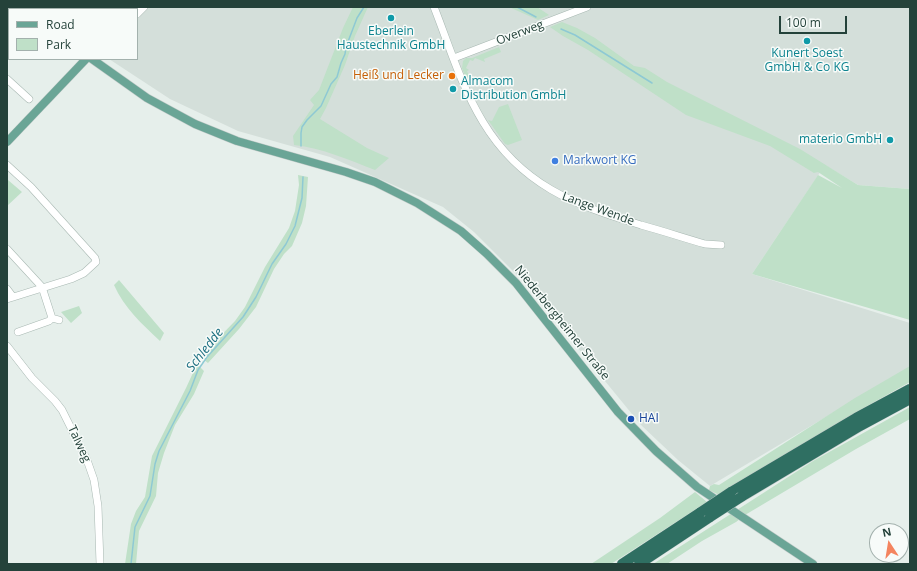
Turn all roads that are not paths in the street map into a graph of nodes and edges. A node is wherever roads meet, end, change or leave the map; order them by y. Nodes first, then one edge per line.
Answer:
1 (434, 7) edge
2 (587, 7) edge
3 (454, 58) junction
4 (85, 60) edge
5 (93, 60) edge
6 (7, 79) edge
7 (29, 99) dead end
8 (7, 142) edge
9 (7, 165) edge
10 (721, 245) dead end
11 (7, 249) edge
12 (42, 287) junction
13 (7, 289) edge
14 (10, 298) edge
15 (18, 332) dead end
16 (7, 346) edge
17 (910, 389) edge
18 (910, 399) edge
19 (705, 514) junction
20 (100, 564) edge
21 (622, 564) edge
22 (639, 564) edge
23 (813, 564) edge

1 - 3 street, Lange Wende
2 - 3 street, Overweg
3 - 10 street, Lange Wende
4 - 8 main road
5 - 23 main road, Niederbergheimer Straße
6 - 7 street
9 - 12 street
11 - 12 street
12 - 14 street
12 - 15 street
13 - 14 street
16 - 20 street, Talweg
17 - 19 highway, bridge
18 - 19 highway, bridge
19 - 21 highway
19 - 22 highway

